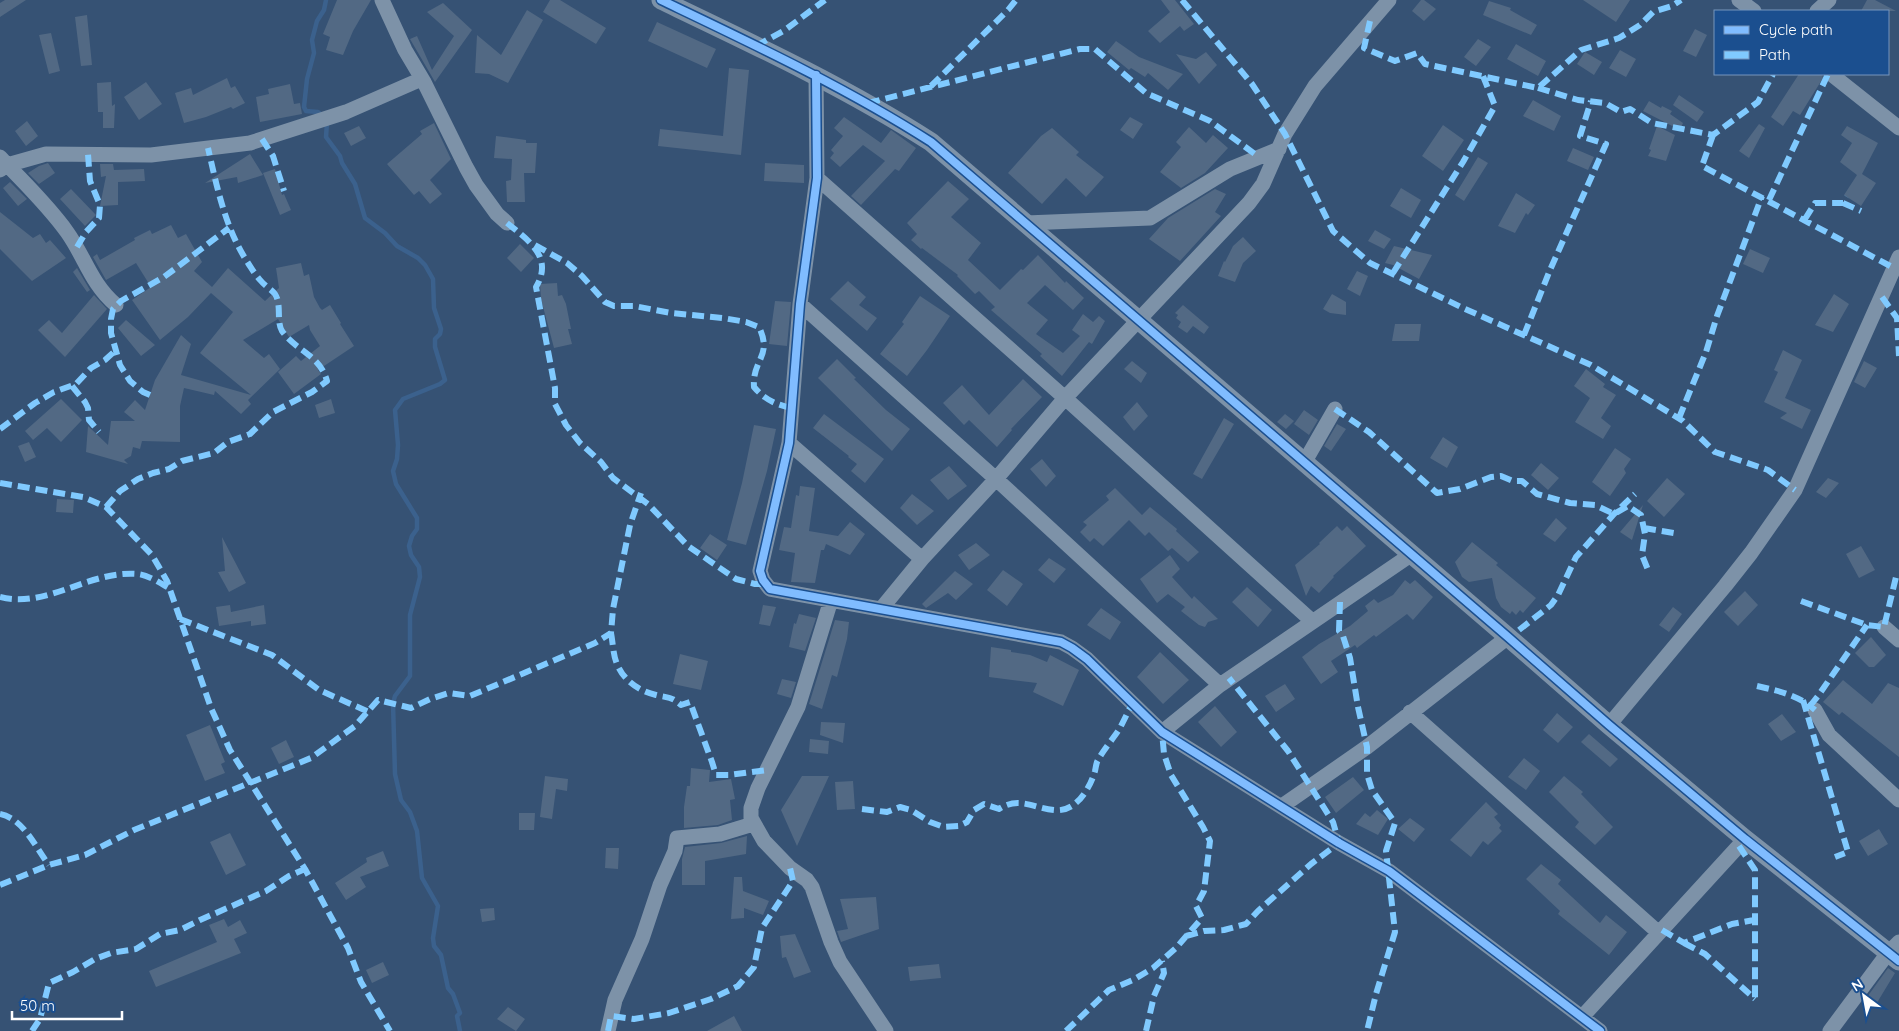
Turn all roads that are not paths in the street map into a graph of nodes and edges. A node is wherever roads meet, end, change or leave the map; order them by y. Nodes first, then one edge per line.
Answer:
1 (382, 0) edge
2 (661, 0) edge
3 (1389, 0) edge
4 (1739, 0) edge
5 (1829, 0) edge
6 (1753, 10) edge
7 (1819, 10) edge
8 (816, 75) junction
9 (1832, 75) edge
10 (424, 82) junction
11 (1899, 128) edge
12 (1278, 149) junction
13 (2, 164) edge
14 (817, 178) junction
15 (507, 223) dead end
16 (1026, 223) junction
17 (1899, 257) edge
18 (116, 304) dead end
19 (800, 304) junction
20 (1140, 320) junction
21 (1065, 398) junction
22 (1335, 409) dead end
23 (789, 443) junction
24 (1304, 462) junction
25 (996, 478) junction
26 (1412, 554) junction
27 (922, 559) junction
28 (831, 600) junction
29 (881, 609) junction
30 (1312, 621) junction
31 (1884, 627) dead end
32 (1508, 637) junction
33 (1899, 640) edge
34 (1220, 685) junction
35 (1815, 710) dead end
36 (1410, 712) junction
37 (1609, 725) junction
38 (1162, 732) junction
39 (1899, 800) edge
40 (1282, 806) junction
41 (753, 824) junction
42 (1745, 839) junction
43 (1659, 933) junction
44 (1895, 952) edge
45 (1582, 1017) junction
46 (608, 1031) edge
47 (886, 1031) edge
48 (1600, 1031) edge
49 (1830, 1031) edge

1 - 10 street
2 - 8 street
3 - 12 street
4 - 6 street
5 - 7 street
8 - 14 street
8 - 16 street
9 - 11 street
10 - 13 street
10 - 15 street
12 - 16 street
12 - 20 street
13 - 18 street
14 - 19 street
14 - 21 street
16 - 20 street
17 - 37 street
19 - 23 street
19 - 25 street
20 - 21 street
20 - 24 street
21 - 25 street
21 - 30 street
22 - 24 street
23 - 27 street
23 - 28 street
24 - 26 street
25 - 27 street
25 - 34 street
26 - 30 street
26 - 32 street
27 - 29 street
28 - 29 street
28 - 41 street
29 - 38 street
30 - 34 street
31 - 33 street
32 - 36 street
32 - 37 street
34 - 38 street
35 - 39 street
36 - 40 street
36 - 43 street
37 - 42 street
38 - 40 street
40 - 45 street
41 - 46 street
41 - 47 street
42 - 43 street
42 - 44 street
43 - 45 street
44 - 49 street
45 - 48 street

